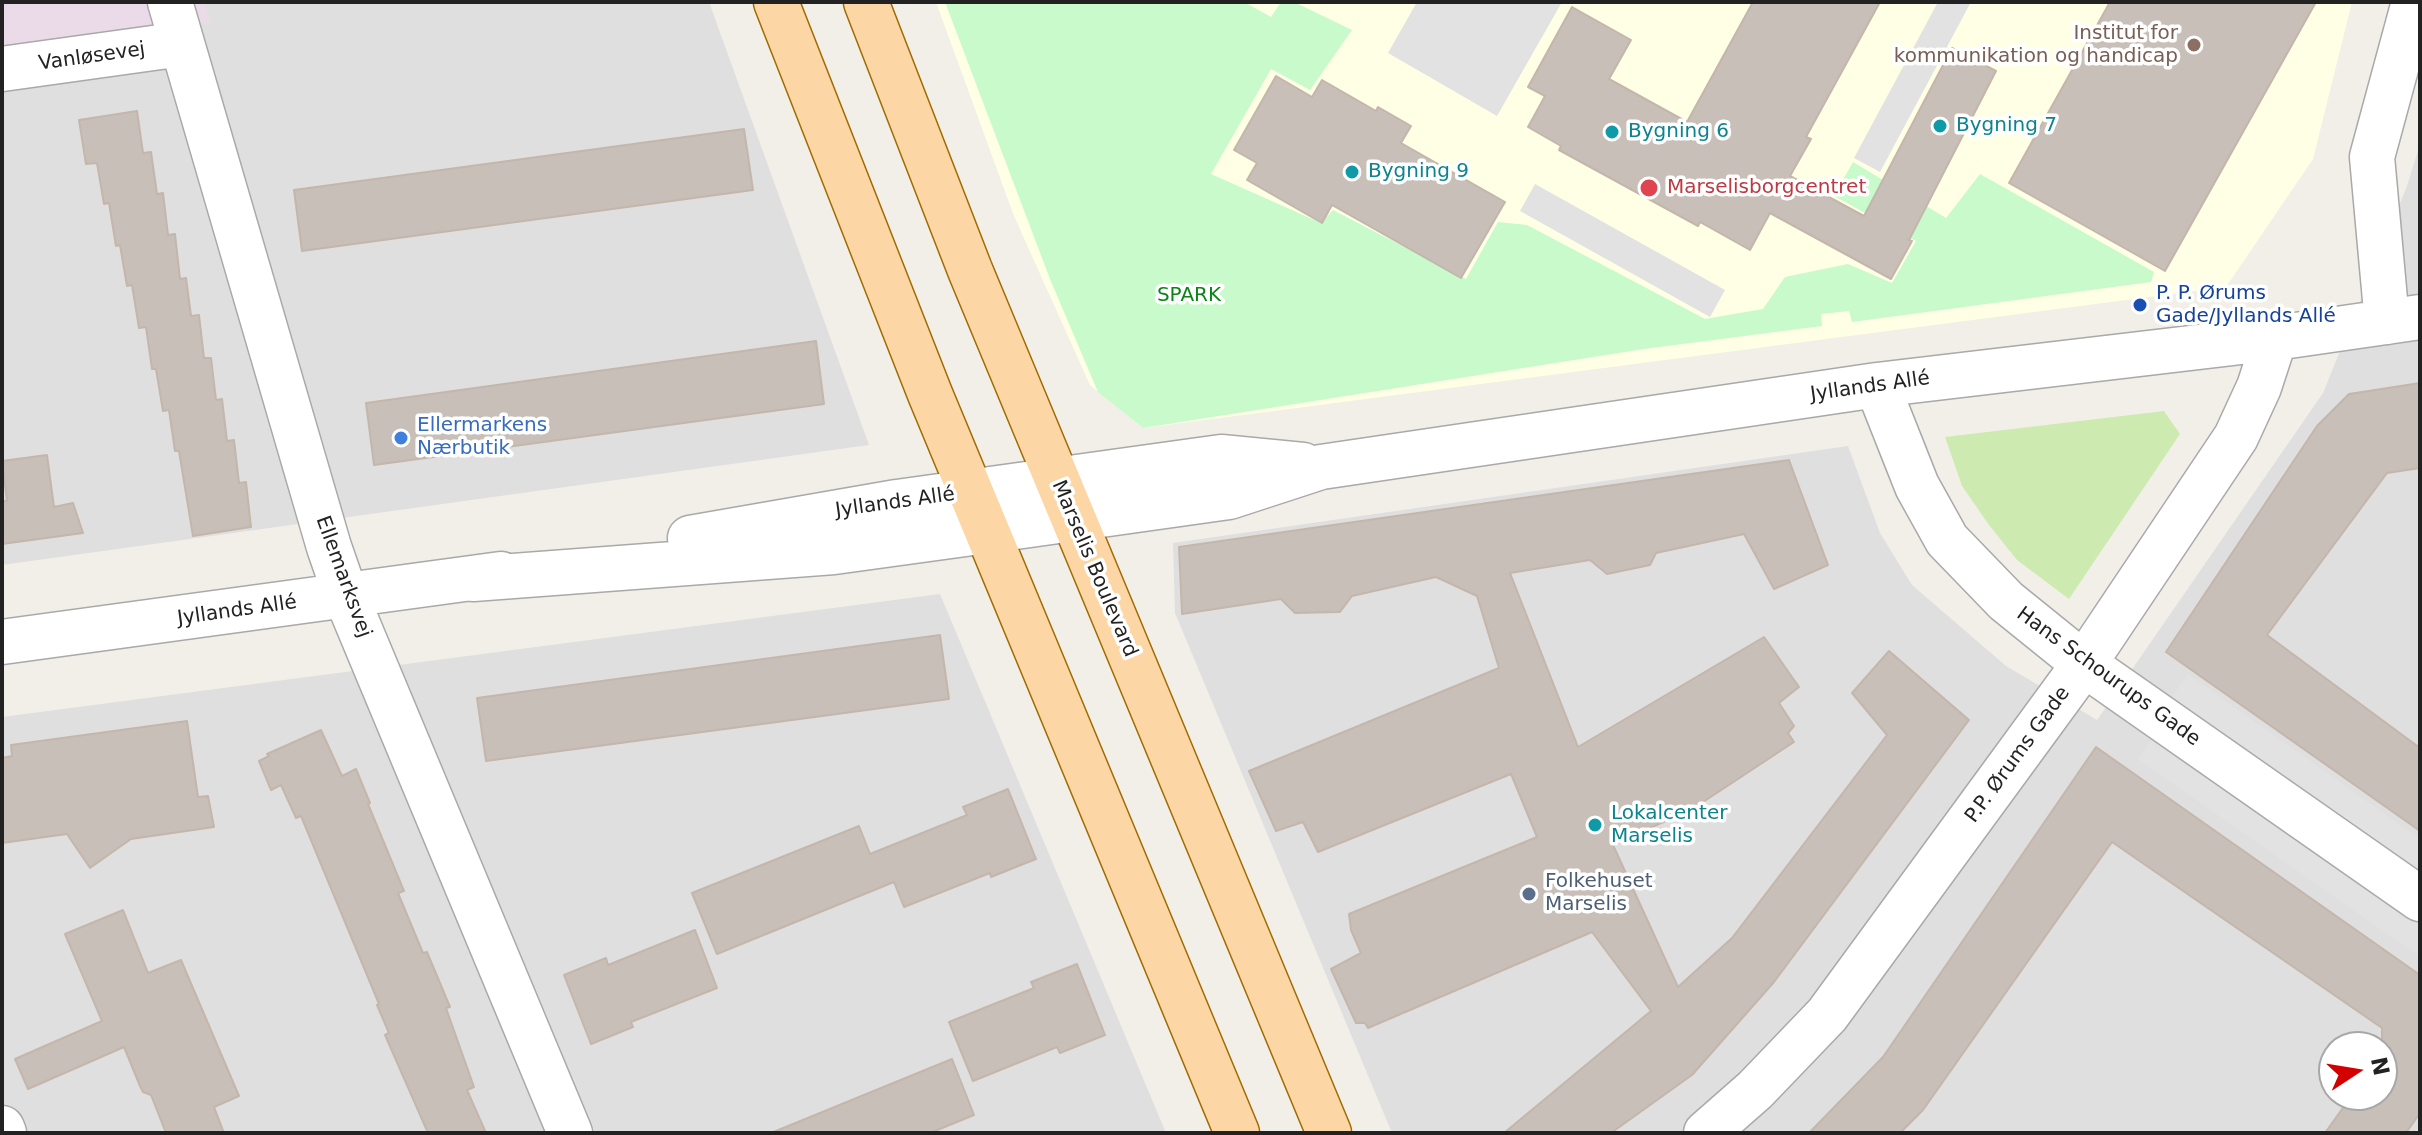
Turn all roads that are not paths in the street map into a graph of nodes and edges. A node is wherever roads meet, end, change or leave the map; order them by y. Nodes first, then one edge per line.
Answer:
1 (170, 2) edge
2 (776, 2) edge
3 (866, 2) edge
4 (2414, 2) edge
5 (182, 44) junction
6 (2, 69) edge
7 (2403, 320) edge
8 (2275, 338) junction
9 (1877, 385) junction
10 (971, 492) junction
11 (1065, 499) junction
12 (987, 531) junction
13 (473, 579) junction
14 (346, 596) junction
15 (2, 642) edge
16 (2084, 664) junction
17 (2420, 899) edge
18 (570, 1133) edge
19 (1237, 1133) edge
20 (1329, 1133) edge
21 (1706, 1133) edge

1 - 5 street, Ellemarksvej
2 - 10 main road
3 - 11 main road, Marselis Boulevard
4 - 7 street
5 - 6 street, Vanløsevej
5 - 14 street, Ellemarksvej
7 - 8 street, Jyllands Allé
8 - 9 street, Jyllands Allé
8 - 16 street, P.P. Ørums Gade
9 - 11 street, Jyllands Allé
9 - 16 street, Hans Schourups Gade
10 - 11 street, Jyllands Allé
10 - 12 main road
10 - 13 street, Jyllands Allé
11 - 12 street, Jyllands Allé
11 - 20 main road, Marselis Boulevard
12 - 13 street, Jyllands Allé
12 - 19 main road
13 - 14 street, Jyllands Allé
14 - 15 street, Jyllands Allé
14 - 18 street, Ellemarksvej
16 - 17 street, Hans Schourups Gade
16 - 21 street, P.P. Ørums Gade

